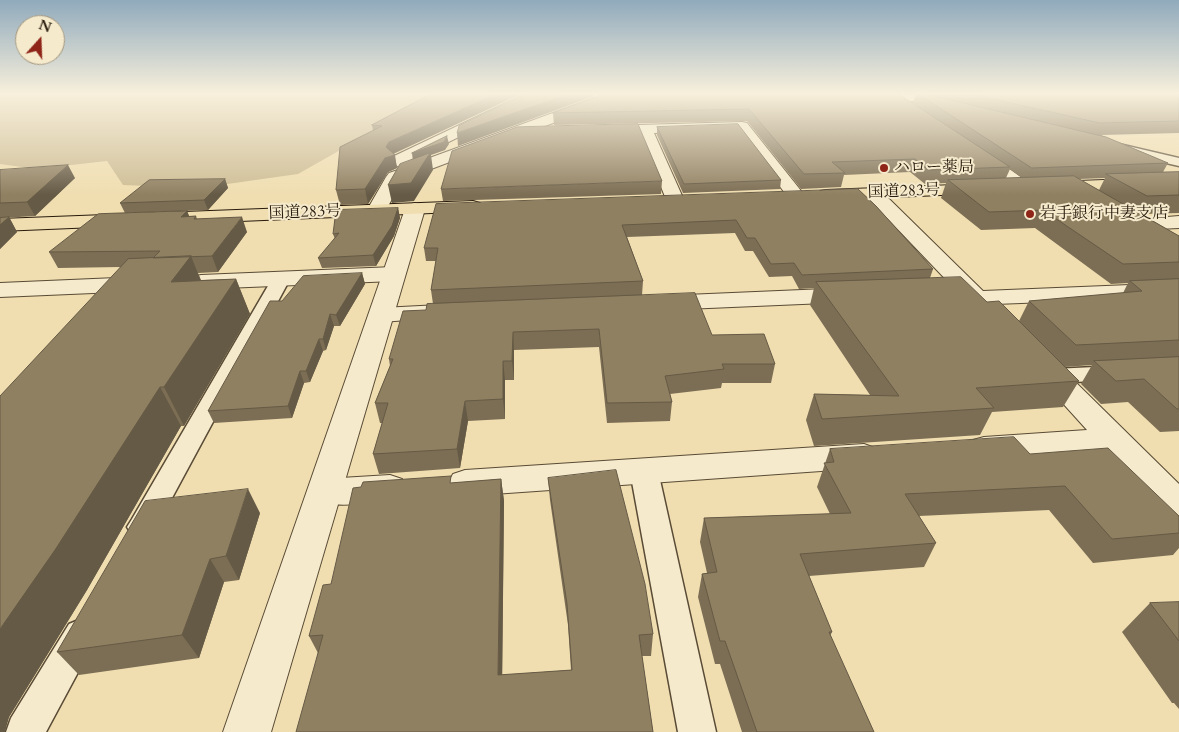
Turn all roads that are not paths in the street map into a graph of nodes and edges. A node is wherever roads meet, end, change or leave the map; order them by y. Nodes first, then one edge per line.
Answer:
1 (466, 127) edge
2 (528, 127) edge
3 (714, 127) edge
4 (743, 127) edge
5 (645, 130) junction
6 (565, 131) edge
7 (585, 131) edge
8 (515, 132) junction
9 (1107, 145) edge
10 (973, 150) edge
11 (1179, 162) edge
12 (415, 170) junction
13 (1179, 182) edge
14 (1070, 186) junction
15 (1027, 188) junction
16 (873, 193) junction
17 (787, 196) joint
18 (675, 200) edge
19 (495, 206) edge
20 (415, 209) junction
21 (377, 210) junction
22 (1121, 215) junction
23 (1179, 222) edge
24 (0, 225) edge
25 (1171, 243) edge
26 (394, 274) junction
27 (281, 279) junction
28 (0, 290) edge
29 (1179, 290) edge
30 (941, 292) edge
31 (872, 294) edge
32 (974, 294) junction
33 (636, 304) edge
34 (460, 311) edge
35 (381, 315) junction
36 (998, 319) edge
37 (1026, 348) edge
38 (1179, 370) edge
39 (1054, 376) junction
40 (1114, 439) junction
41 (958, 449) edge
42 (889, 454) edge
43 (644, 471) junction
44 (324, 492) junction
45 (1179, 506) edge
46 (130, 549) edge
47 (96, 609) edge
48 (24, 732) edge
49 (247, 732) edge
50 (697, 732) edge

1 - 12 street
2 - 8 street
3 - 5 street
4 - 17 street
5 - 7 street
5 - 18 street
6 - 8 street
8 - 12 street
9 - 11 lane
10 - 15 lane
12 - 21 street
13 - 14 highway, 国道283号
14 - 15 highway, 国道283号
14 - 22 street
15 - 16 highway, 国道283号
16 - 17 highway, 国道283号
16 - 32 street
19 - 20 highway, 国道283号
20 - 21 highway, 国道283号
20 - 26 street
21 - 24 highway, 国道283号
22 - 23 street
22 - 25 street
26 - 27 street
26 - 35 street
27 - 28 street
27 - 46 lane
29 - 32 street
30 - 32 street
31 - 33 street
32 - 36 street
34 - 35 street
35 - 44 street
37 - 39 street
38 - 39 lane
39 - 40 street
40 - 41 street
40 - 45 street
42 - 43 street
43 - 44 street
43 - 50 lane
44 - 49 street
47 - 48 lane

